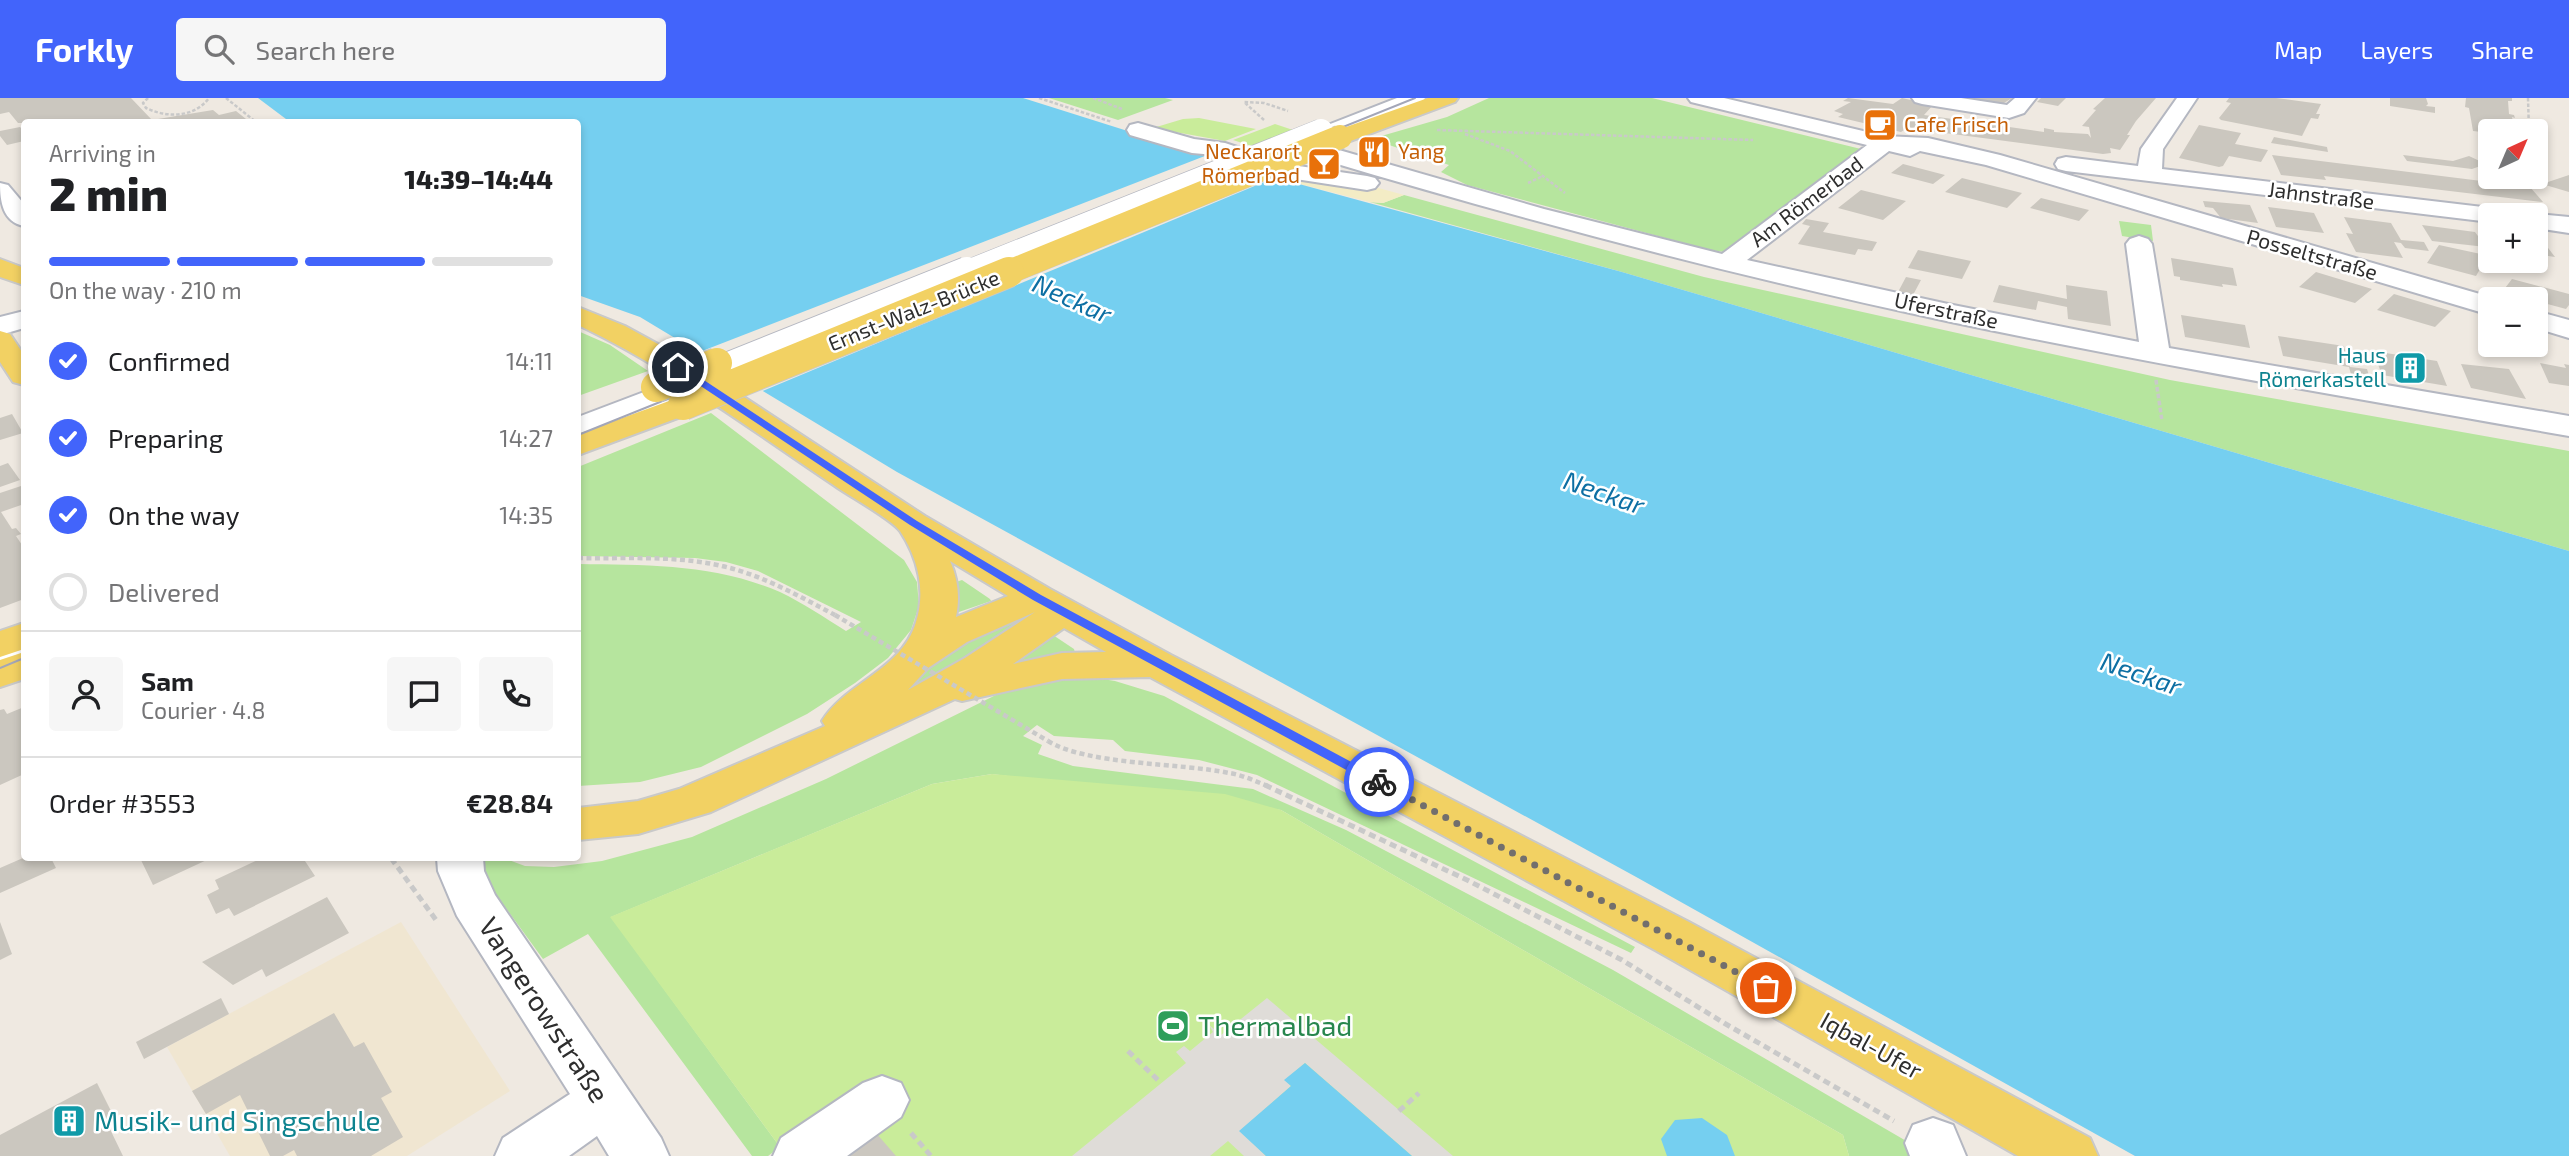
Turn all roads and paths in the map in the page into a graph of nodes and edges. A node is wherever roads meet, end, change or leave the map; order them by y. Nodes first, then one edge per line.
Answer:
1 (148, 98) edge
2 (209, 98) edge
3 (226, 98) edge
4 (1039, 98) edge
5 (1386, 98) edge
6 (1403, 98) edge
7 (1415, 98) edge
8 (1448, 98) edge
9 (1698, 98) edge
10 (1922, 98) edge
11 (2026, 98) edge
12 (2188, 98) edge
13 (2528, 98) edge
14 (1816, 104) dead end
15 (1258, 115) dead end
16 (252, 119) edge
17 (1789, 119) junction
18 (2529, 119) edge
19 (1432, 129) dead end
20 (1138, 130) joint
21 (1461, 132) junction
22 (1322, 133) junction
23 (1753, 139) dead end
24 (1886, 142) junction
25 (1953, 150) junction
26 (1979, 166) junction
27 (2034, 172) junction
28 (2151, 176) junction
29 (1388, 182) junction
30 (0, 190) edge
31 (2478, 214) edge
32 (21, 215) edge
33 (2136, 222) junction
34 (2548, 222) edge
35 (2569, 225) edge
36 (1600, 231) junction
37 (1727, 262) junction
38 (2478, 303) edge
39 (581, 316) edge
40 (21, 320) edge
41 (2548, 323) edge
42 (0, 326) edge
43 (2569, 329) edge
44 (0, 340) edge
45 (2155, 363) junction
46 (21, 372) edge
47 (2162, 421) dead end
48 (2569, 426) edge
49 (582, 432) edge
50 (913, 523) junction
51 (581, 558) edge
52 (1049, 604) junction
53 (21, 636) edge
54 (0, 645) edge
55 (21, 650) edge
56 (0, 659) edge
57 (1157, 664) junction
58 (21, 666) edge
59 (0, 674) edge
60 (923, 677) junction
61 (581, 824) edge
62 (460, 861) edge
63 (1128, 1051) dead end
64 (1161, 1083) dead end
65 (1419, 1093) dead end
66 (882, 1100) dead end
67 (604, 1101) junction
68 (1399, 1111) dead end
69 (1936, 1150) edge
70 (523, 1156) edge
71 (641, 1156) edge
72 (801, 1156) edge
73 (2070, 1156) edge

1 - 2 path
3 - 16 path
4 - 20 path
5 - 22 main road
6 - 22 street
7 - 22 street
8 - 22 main road
9 - 17 street, Jahnstraße
10 - 11 street
12 - 28 street
13 - 18 path
14 - 17 street
15 - 22 path
17 - 24 street, Jahnstraße
19 - 21 path
20 - 29 street
21 - 23 path
21 - 36 path
22 - 29 street, Uferstraße
22 - 49 main road, Ernst-Walz-Brücke, bridge
24 - 25 street, Jahnstraße
24 - 26 street, Jahnstraße
24 - 37 street, Am Römerbad
25 - 27 street, Jahnstraße
25 - 28 street, Jahnstraße
26 - 27 street, Jahnstraße
26 - 33 street, Posseltstraße
27 - 28 street, Jahnstraße
27 - 33 street, Posseltstraße
28 - 31 street, Jahnstraße
29 - 36 street, Uferstraße
30 - 32 street
33 - 38 street, Posseltstraße
33 - 45 street
34 - 35 street
36 - 37 street, Uferstraße
37 - 45 street, Uferstraße
39 - 50 main road, Iqbal-Ufer
40 - 42 street
41 - 43 street
44 - 46 main road
45 - 47 path
45 - 48 street, Uferstraße
50 - 52 main road, Iqbal-Ufer
50 - 60 main road
51 - 69 path, bridge
52 - 57 main road, Iqbal-Ufer
52 - 60 main road
53 - 54 main road
55 - 56 street
57 - 60 main road
57 - 73 main road, Iqbal-Ufer
58 - 59 main road
60 - 61 main road
62 - 67 street, Vangerowstraße
63 - 64 path
65 - 68 path
66 - 72 street
67 - 70 street
67 - 71 street, Vangerowstraße

